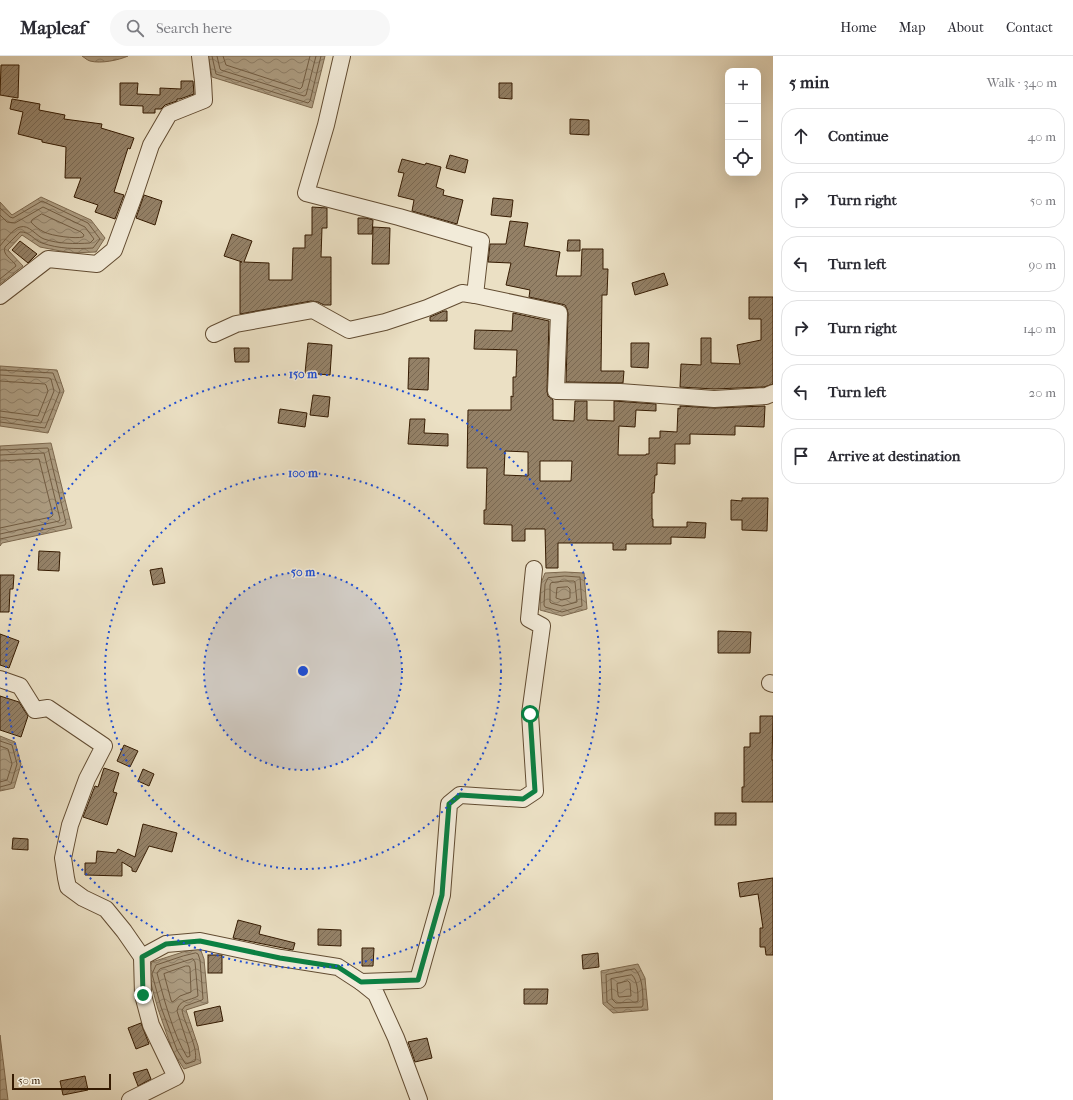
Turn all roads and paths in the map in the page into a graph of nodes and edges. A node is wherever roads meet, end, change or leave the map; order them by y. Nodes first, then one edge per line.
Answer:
1 (200, 56) edge
2 (342, 56) edge
3 (475, 295) junction
4 (0, 296) edge
5 (214, 334) dead end
6 (773, 393) edge
7 (534, 570) dead end
8 (0, 680) edge
9 (142, 957) junction
10 (361, 982) junction
11 (130, 1100) edge
12 (419, 1100) edge

1 - 4 street
2 - 3 street
3 - 5 street
3 - 6 street
7 - 10 street
8 - 9 street
9 - 10 street
9 - 11 street
10 - 12 street

